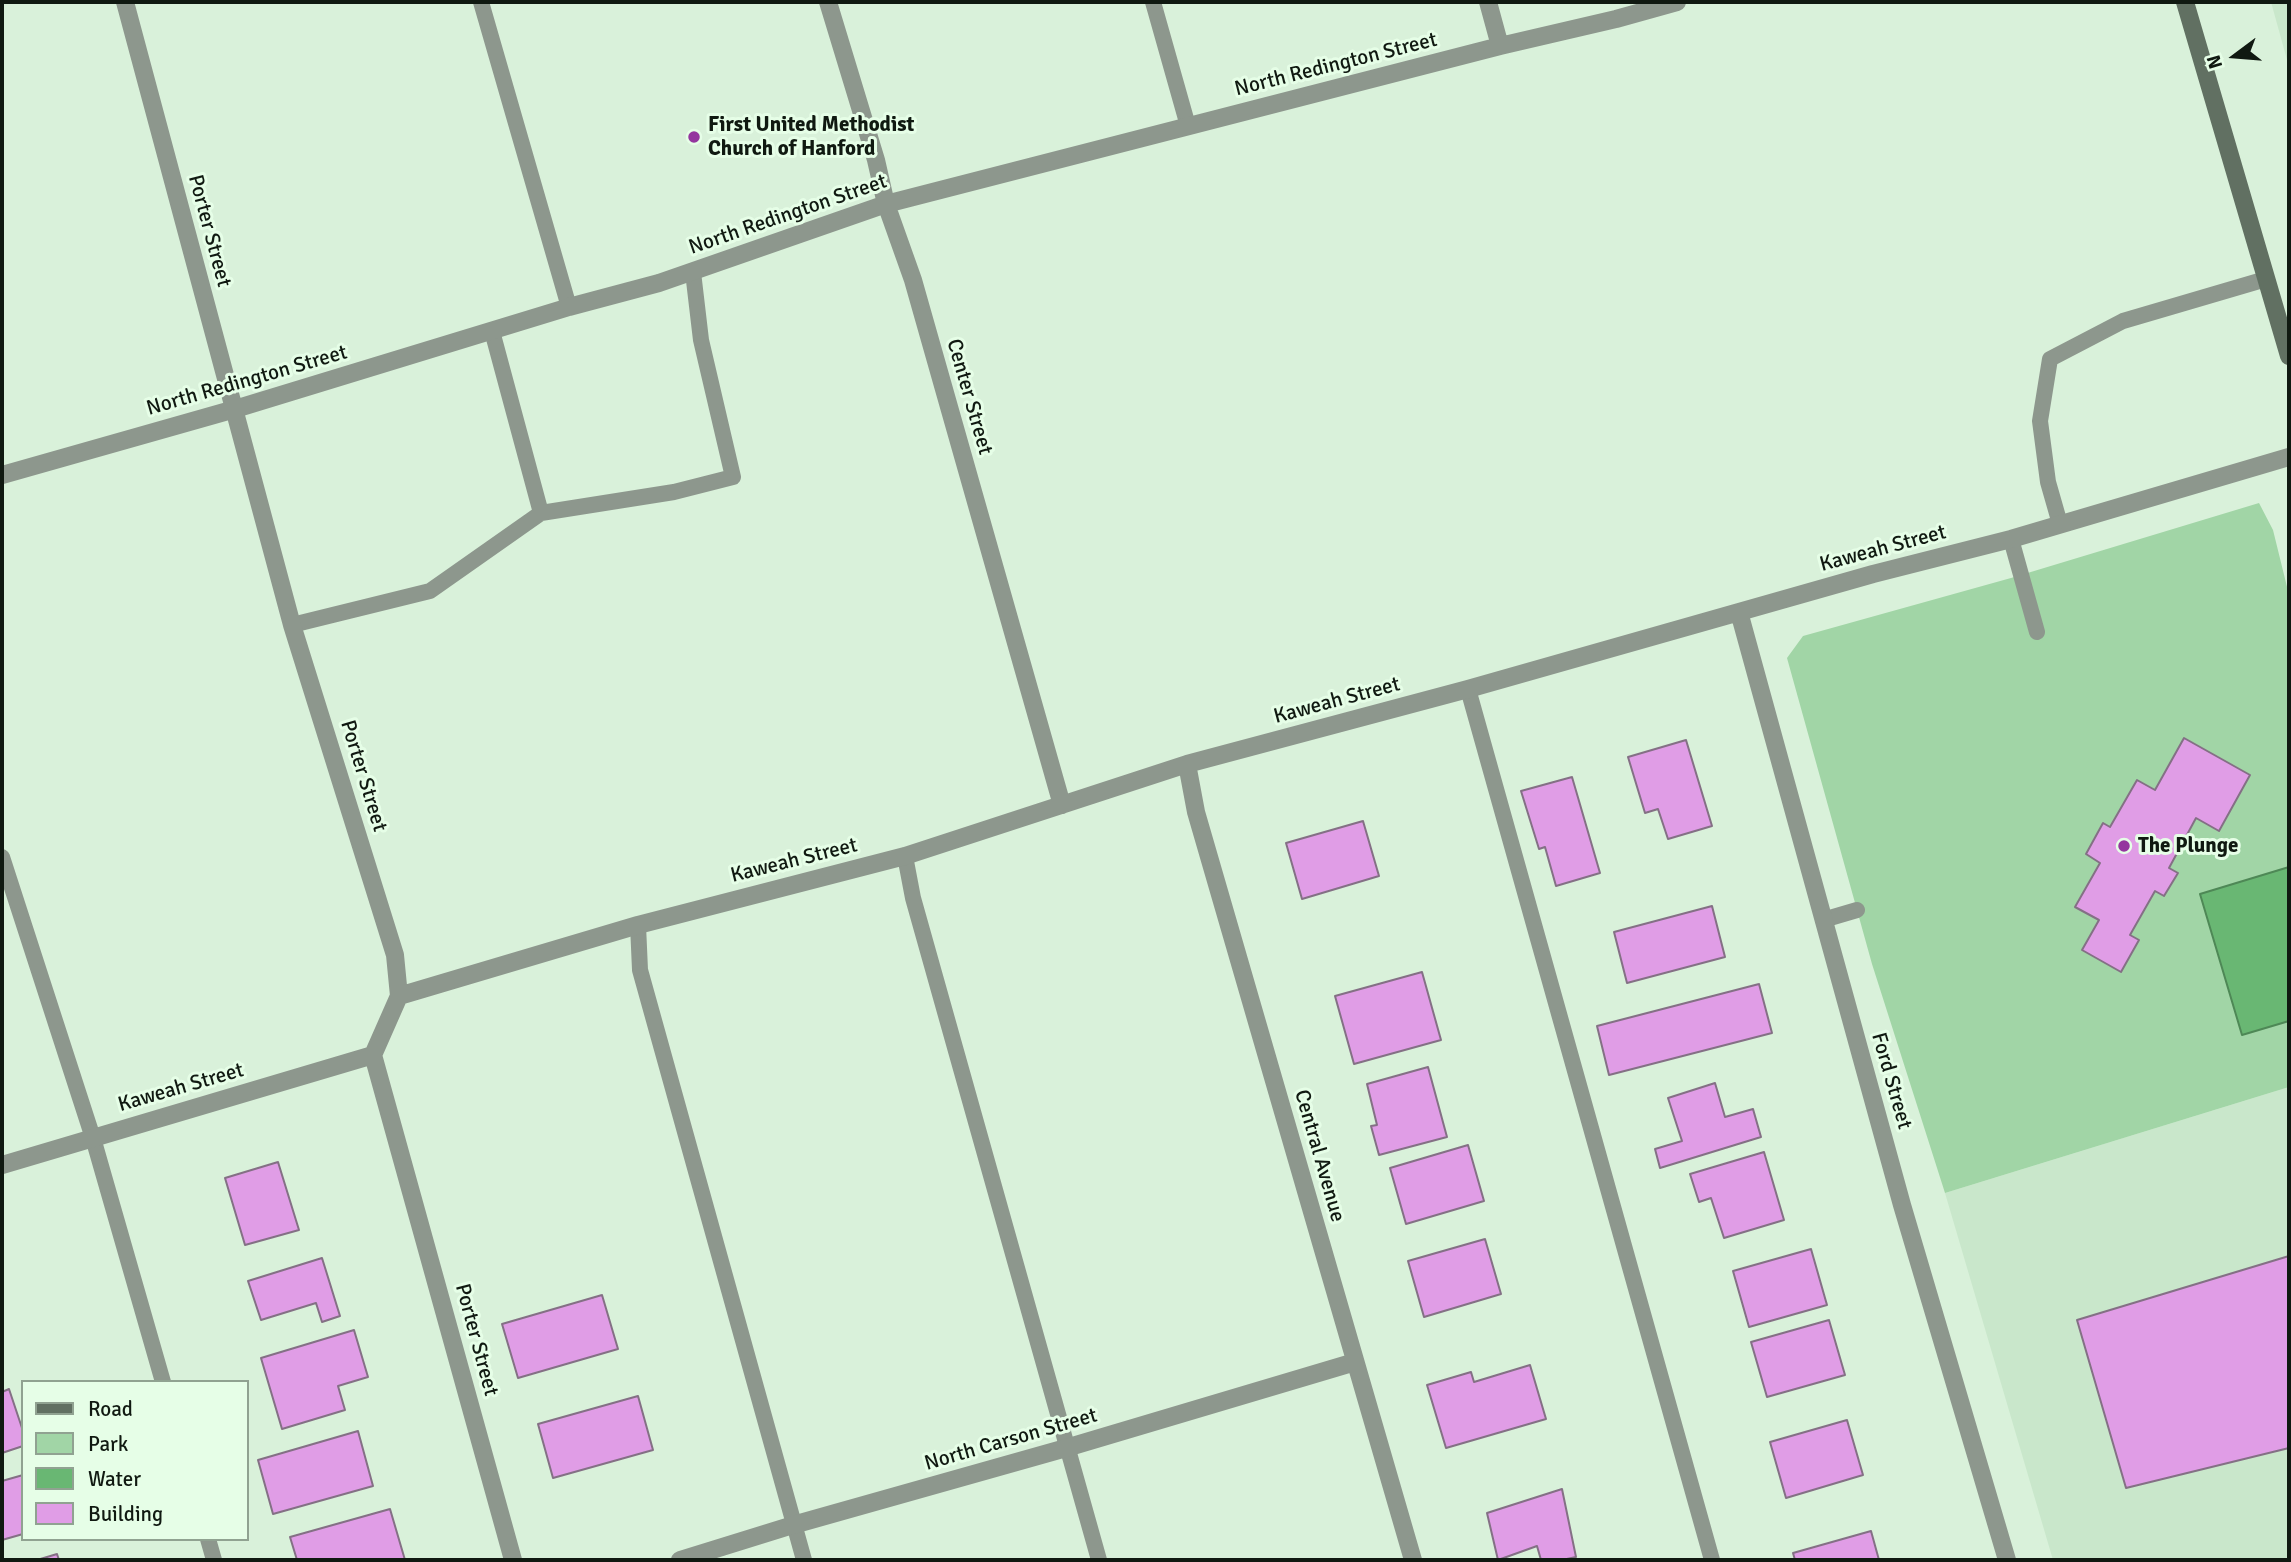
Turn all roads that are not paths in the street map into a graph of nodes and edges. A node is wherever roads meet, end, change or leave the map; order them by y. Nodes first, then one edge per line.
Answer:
1 (125, 2) edge
2 (481, 2) edge
3 (828, 2) edge
4 (1153, 2) edge
5 (1488, 2) edge
6 (1677, 2) edge
7 (2185, 2) edge
8 (1500, 46) junction
9 (1188, 127) junction
10 (887, 204) junction
11 (693, 272) junction
12 (2266, 279) junction
13 (569, 307) junction
14 (492, 331) junction
15 (2289, 356) edge
16 (235, 409) junction
17 (2289, 457) edge
18 (2, 475) edge
19 (541, 513) junction
20 (2060, 524) junction
21 (2011, 538) junction
22 (1739, 612) junction
23 (292, 625) junction
24 (2037, 632) dead end
25 (1468, 689) junction
26 (1186, 764) junction
27 (1062, 805) junction
28 (905, 856) junction
29 (2, 857) edge
30 (1857, 910) dead end
31 (1823, 919) junction
32 (638, 925) junction
33 (398, 996) junction
34 (373, 1055) junction
35 (93, 1138) junction
36 (2, 1165) edge
37 (1355, 1362) junction
38 (162, 1380) edge
39 (1066, 1448) junction
40 (793, 1525) junction
41 (209, 1541) edge
42 (214, 1560) edge
43 (513, 1560) edge
44 (680, 1560) edge
45 (804, 1560) edge
46 (1099, 1560) edge
47 (1413, 1560) edge
48 (1712, 1560) edge
49 (2007, 1560) edge

1 - 16 street, Porter Street
2 - 13 lane
3 - 10 street, Center Street
4 - 9 lane
5 - 8 street
6 - 8 street, North Redington Street
7 - 12 main road
8 - 9 street, North Redington Street
9 - 10 street, North Redington Street
10 - 11 street, North Redington Street
10 - 27 street, Center Street
11 - 13 street, North Redington Street
11 - 19 lane
12 - 15 main road
12 - 20 lane
13 - 14 street, North Redington Street
14 - 16 street, North Redington Street
14 - 19 lane
16 - 18 street, North Redington Street
16 - 23 street, Porter Street
17 - 20 street, Kaweah Street
19 - 23 lane
20 - 21 street, Kaweah Street
21 - 22 street, Kaweah Street
21 - 24 lane
22 - 25 street, Kaweah Street
22 - 31 street, Ford Street
23 - 33 street, Porter Street
25 - 26 street, Kaweah Street
25 - 48 lane
26 - 27 street, Kaweah Street
26 - 37 street, Central Avenue
27 - 28 street, Kaweah Street
28 - 32 street, Kaweah Street
28 - 39 lane
29 - 35 lane
30 - 31 lane
31 - 49 street, Ford Street
32 - 33 street, Kaweah Street
32 - 40 lane
33 - 34 street, Porter Street
34 - 35 street, Kaweah Street
34 - 43 street, Porter Street
35 - 36 street, Kaweah Street
35 - 38 lane
37 - 39 street, North Carson Street
37 - 47 street, Central Avenue
39 - 40 street, North Carson Street
39 - 46 lane
40 - 44 street, North Carson Street
40 - 45 lane
41 - 42 lane

